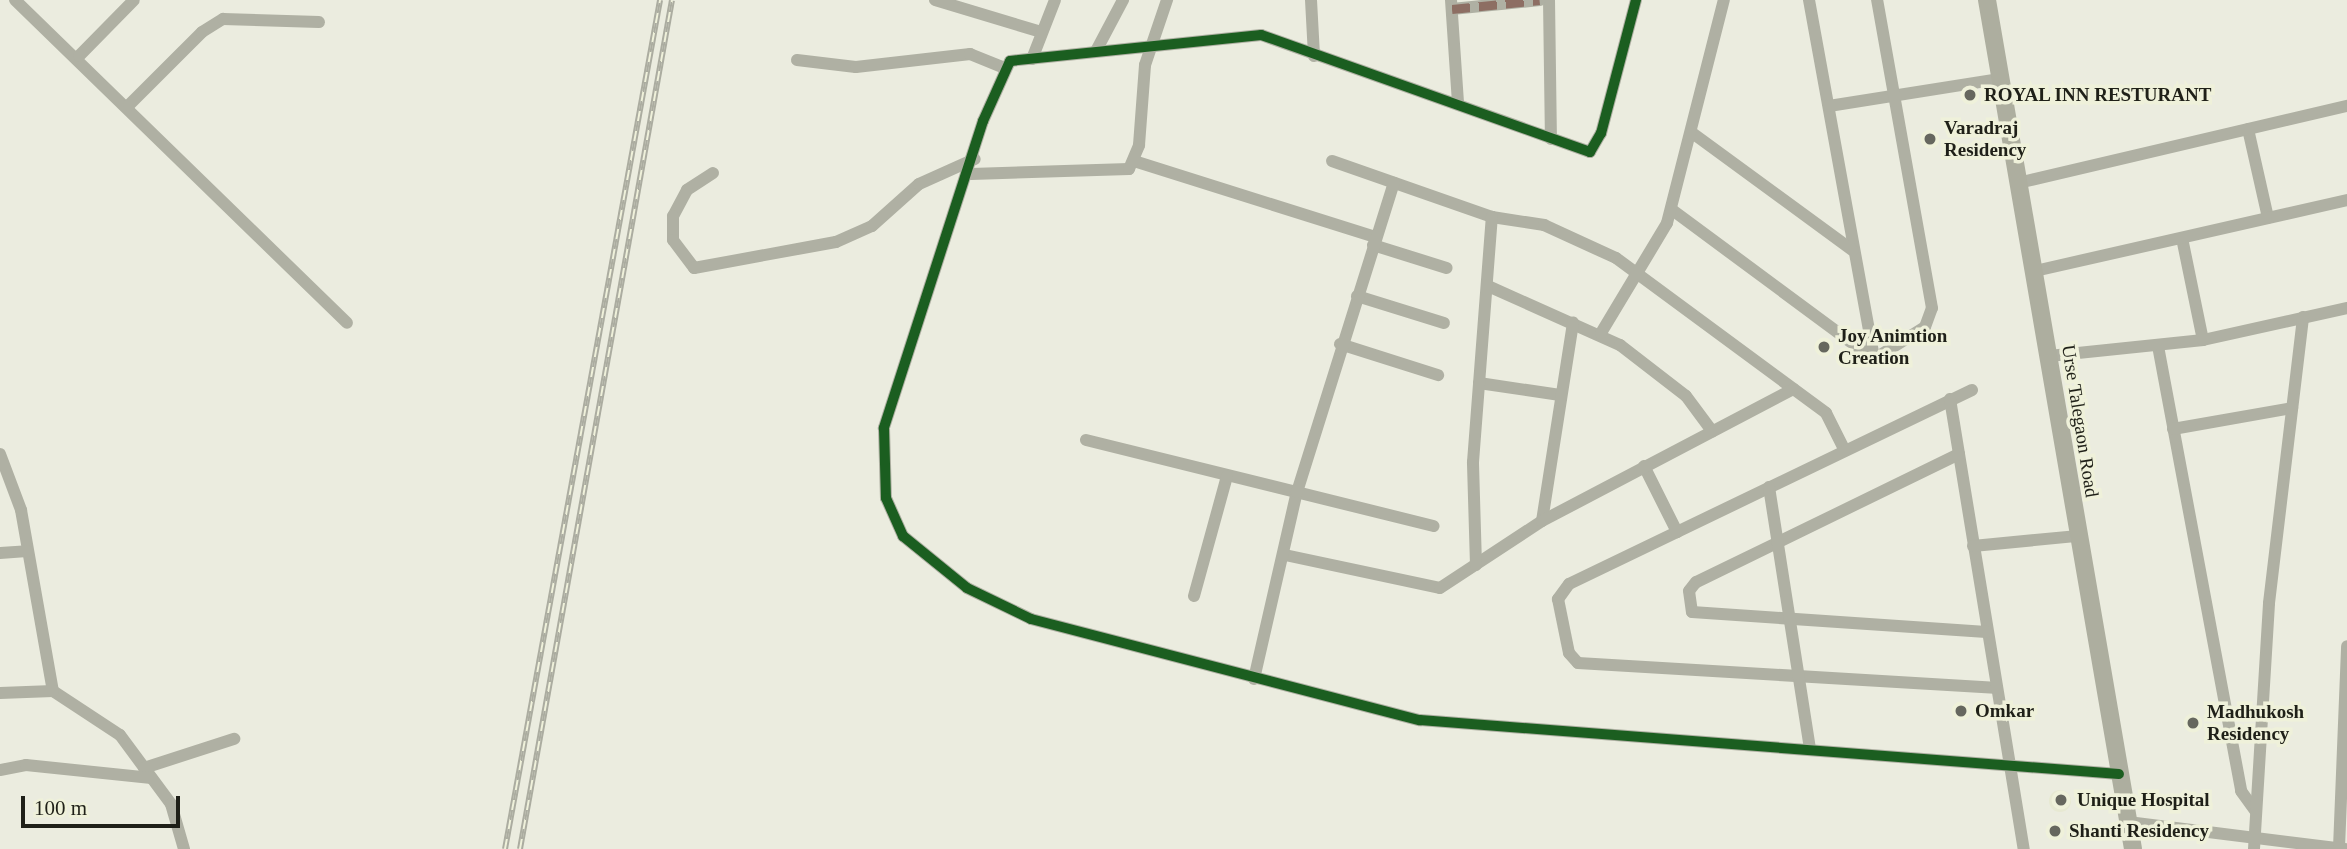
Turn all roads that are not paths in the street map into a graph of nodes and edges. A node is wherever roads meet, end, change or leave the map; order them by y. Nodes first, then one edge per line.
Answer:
1 (15, 0) edge
2 (134, 0) edge
3 (935, 0) edge
4 (1055, 0) edge
5 (1123, 0) edge
6 (1167, 0) edge
7 (1311, 0) edge
8 (1540, 0) edge
9 (1549, 0) edge
10 (1636, 0) edge
11 (1724, 0) edge
12 (1809, 0) edge
13 (1877, 0) edge
14 (1987, 0) edge
15 (1451, 4) edge
16 (973, 6) edge
17 (319, 22) dead end
18 (1041, 32) junction
19 (1151, 45) junction
20 (1096, 51) junction
21 (1314, 55) junction
22 (79, 56) junction
23 (1032, 59) junction
24 (797, 60) dead end
25 (1003, 67) junction
26 (2000, 79) junction
27 (1894, 96) junction
28 (1458, 104) junction
29 (130, 105) junction
30 (1829, 106) junction
31 (2347, 106) edge
32 (2248, 129) junction
33 (1691, 132) junction
34 (1552, 139) junction
35 (975, 159) junction
36 (1332, 160) dead end
37 (1134, 161) junction
38 (713, 173) dead end
39 (971, 174) junction
40 (1394, 183) junction
41 (2018, 183) junction
42 (2347, 200) edge
43 (1671, 209) junction
44 (1492, 217) junction
45 (2268, 218) junction
46 (2182, 238) junction
47 (1374, 241) junction
48 (1852, 250) junction
49 (1447, 268) dead end
50 (2035, 271) junction
51 (1639, 273) junction
52 (1488, 286) junction
53 (1357, 296) junction
54 (2347, 307) edge
55 (2303, 317) junction
56 (1573, 322) junction
57 (347, 323) dead end
58 (1444, 323) dead end
59 (1601, 333) junction
60 (2203, 340) junction
61 (1340, 344) junction
62 (2158, 346) junction
63 (2049, 356) junction
64 (1874, 359) junction
65 (1438, 375) dead end
66 (1479, 383) junction
67 (1793, 389) junction
68 (1972, 390) dead end
69 (1560, 395) junction
70 (1950, 399) junction
71 (2292, 408) junction
72 (2173, 429) junction
73 (1712, 431) junction
74 (1086, 440) dead end
75 (1844, 449) junction
76 (0, 454) edge
77 (1959, 454) junction
78 (1644, 466) junction
79 (4, 475) edge
80 (1227, 476) junction
81 (1769, 487) junction
82 (1297, 492) junction
83 (1542, 521) junction
84 (1434, 526) dead end
85 (1677, 532) junction
86 (2076, 536) junction
87 (1778, 544) junction
88 (1972, 546) junction
89 (27, 551) junction
90 (0, 553) edge
91 (1285, 555) junction
92 (1476, 565) junction
93 (1194, 596) dead end
94 (1790, 622) junction
95 (1986, 632) junction
96 (2347, 646) edge
97 (1799, 677) junction
98 (2346, 678) edge
99 (1254, 679) junction
100 (1994, 688) junction
101 (53, 691) junction
102 (0, 693) edge
103 (234, 739) dead end
104 (1810, 748) junction
105 (2009, 764) junction
106 (0, 770) edge
107 (148, 773) junction
108 (2119, 774) junction
109 (2255, 810) junction
110 (2128, 822) junction
111 (2256, 834) junction
112 (2339, 848) edge
113 (184, 849) edge
114 (2024, 849) edge
115 (2133, 849) edge
116 (2255, 849) edge
117 (2346, 849) edge

1 - 22 street
2 - 22 street
3 - 16 street
4 - 18 street
5 - 20 street
6 - 19 street
7 - 21 street
8 - 15 street
9 - 34 street
10 - 34 street
11 - 33 street
12 - 30 street
13 - 27 street
14 - 26 highway, Urse Talegaon Road
15 - 28 street
16 - 18 street
17 - 29 street
18 - 23 street
19 - 20 street
19 - 21 street
19 - 37 street
20 - 23 street
21 - 28 street
22 - 29 street
23 - 25 street
24 - 25 street
25 - 35 street
26 - 27 street
26 - 41 highway, Urse Talegaon Road
27 - 30 street
27 - 64 street
28 - 34 street
29 - 57 street
30 - 48 street
31 - 32 street
32 - 41 street
32 - 45 street
33 - 43 street
33 - 48 street
35 - 38 street
35 - 39 street
36 - 40 street
37 - 39 street
37 - 47 street
39 - 99 street
40 - 44 street
40 - 47 street
41 - 50 highway, Urse Talegaon Road
42 - 45 street
43 - 51 street
43 - 64 street
44 - 51 street
44 - 52 street
45 - 46 street
46 - 50 street
46 - 60 street
47 - 49 street
47 - 53 street
48 - 64 street
50 - 63 highway, Urse Talegaon Road
51 - 59 street
51 - 67 street
52 - 56 street
52 - 66 street
53 - 58 street
53 - 61 street
54 - 55 street
55 - 60 street
55 - 71 street
56 - 59 street
56 - 69 street
59 - 73 street
60 - 62 street
61 - 65 street
61 - 82 street
62 - 63 street
62 - 72 street
63 - 86 highway, Urse Talegaon Road
66 - 69 street
66 - 92 street
67 - 73 street
67 - 75 street
68 - 70 street
69 - 83 street
70 - 75 street
70 - 77 street
71 - 72 street
71 - 109 street
72 - 109 street
73 - 78 street
74 - 80 street
75 - 81 street
76 - 79 street
77 - 87 street
77 - 88 street
78 - 83 street
78 - 85 street
79 - 89 street
80 - 82 street
80 - 93 street
81 - 85 street
81 - 87 street
82 - 84 street
82 - 91 street
83 - 92 street
85 - 97 street
86 - 88 street
86 - 108 highway, Urse Talegaon Road
87 - 94 street
87 - 94 street
88 - 95 street
89 - 90 street
89 - 101 street
91 - 92 street
91 - 99 street
94 - 95 street
94 - 97 street
95 - 100 street
96 - 98 street
97 - 100 street
97 - 104 street
98 - 112 street
99 - 104 street
100 - 105 street
101 - 102 street
101 - 107 street
103 - 107 street
104 - 105 street
105 - 108 street
105 - 114 street
106 - 107 street
107 - 113 street
108 - 110 highway, Urse Talegaon Road
109 - 111 street
110 - 111 street
110 - 115 highway, Urse Talegaon Road
111 - 112 street
111 - 116 street
112 - 117 street

